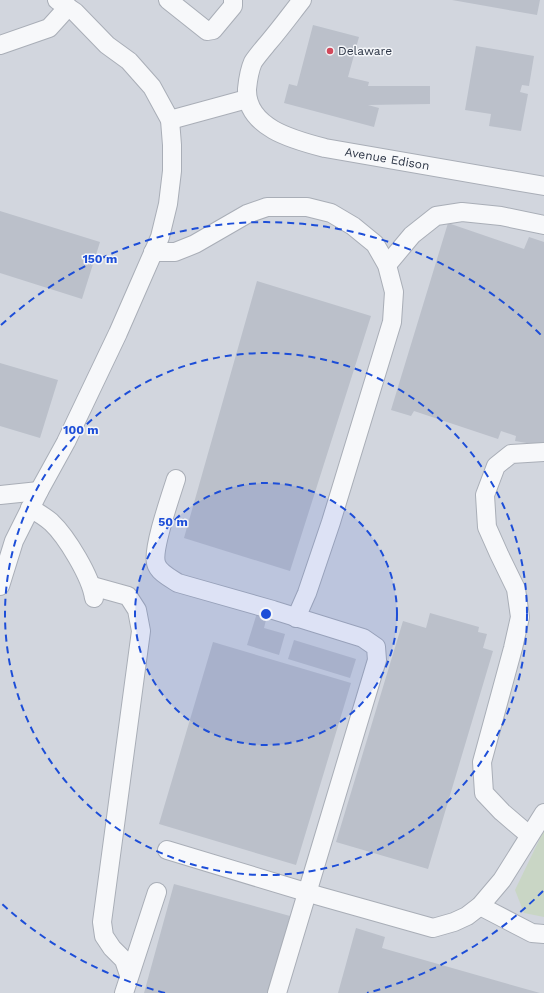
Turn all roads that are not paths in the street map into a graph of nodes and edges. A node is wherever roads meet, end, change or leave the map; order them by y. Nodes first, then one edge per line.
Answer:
1 (168, 0) edge
2 (233, 0) edge
3 (302, 0) edge
4 (69, 4) edge
5 (0, 45) edge
6 (247, 99) junction
7 (170, 120) junction
8 (544, 186) edge
9 (544, 225) edge
10 (153, 252) junction
11 (387, 265) junction
12 (544, 452) edge
13 (176, 479) dead end
14 (39, 491) junction
15 (0, 495) edge
16 (30, 508) junction
17 (2, 567) edge
18 (0, 586) edge
19 (296, 618) junction
20 (544, 813) edge
21 (529, 834) junction
22 (167, 850) dead end
23 (157, 892) dead end
24 (307, 892) junction
25 (480, 906) junction
26 (544, 934) edge
27 (129, 975) junction
28 (124, 993) edge
29 (277, 993) edge

1 - 2 street
3 - 6 street
4 - 5 street
4 - 7 street
6 - 7 street
6 - 8 street, Avenue Edison
7 - 10 street
9 - 11 street
10 - 11 street
10 - 14 street
11 - 19 street
12 - 21 street
13 - 19 street
14 - 15 street
14 - 16 street
16 - 17 street
16 - 27 street
17 - 18 street
19 - 24 street
20 - 21 street
21 - 25 street
22 - 24 street
23 - 27 street
24 - 25 street
24 - 29 street
25 - 26 street
27 - 28 street

